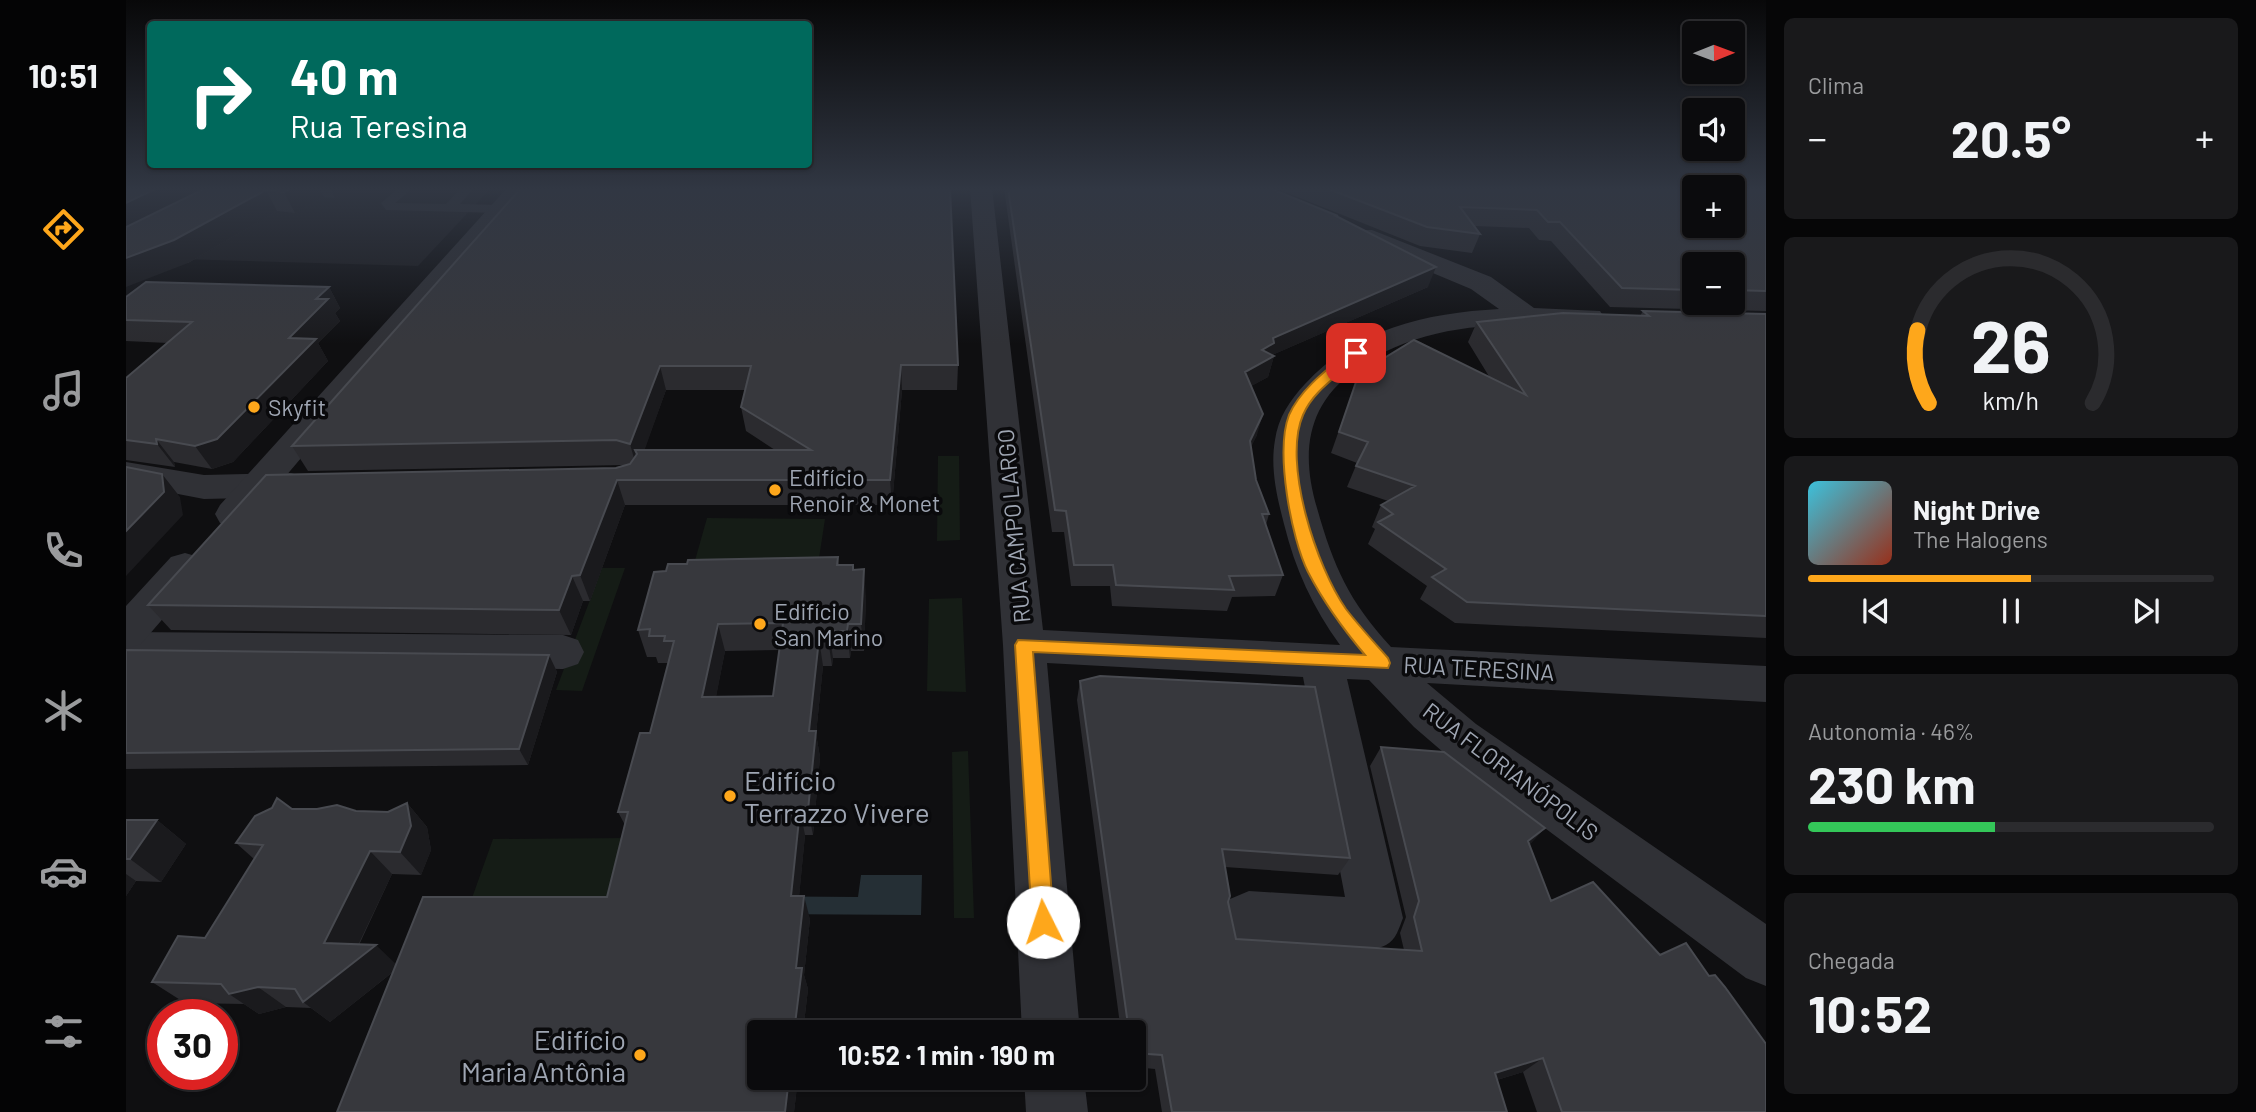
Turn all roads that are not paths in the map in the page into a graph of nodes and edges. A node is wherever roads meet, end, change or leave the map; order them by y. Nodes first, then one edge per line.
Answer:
1 (474, 240) edge
2 (986, 240) edge
3 (1375, 240) edge
4 (1527, 316) junction
5 (1632, 319) edge
6 (126, 473) edge
7 (320, 484) edge
8 (258, 486) junction
9 (126, 633) edge
10 (1024, 645) junction
11 (126, 648) edge
12 (563, 652) dead end
13 (1321, 660) junction
14 (1381, 663) junction
15 (1766, 684) edge
16 (1249, 918) dead end
17 (1766, 958) edge
18 (1050, 1020) edge
19 (1055, 1090) edge
20 (1057, 1112) edge

1 - 8 street
2 - 10 street, RUA CAMPO LARGO
3 - 4 street
4 - 5 street, RUA FLORIANÓPOLIS
4 - 14 street, RUA FLORIANÓPOLIS
6 - 8 street
7 - 8 street
8 - 9 street
10 - 13 street, RUA TERESINA
10 - 18 street, RUA CAMPO LARGO
11 - 12 street
13 - 14 street, RUA TERESINA
13 - 16 street
14 - 15 street, RUA TERESINA
14 - 17 street, RUA FLORIANÓPOLIS
19 - 20 street

